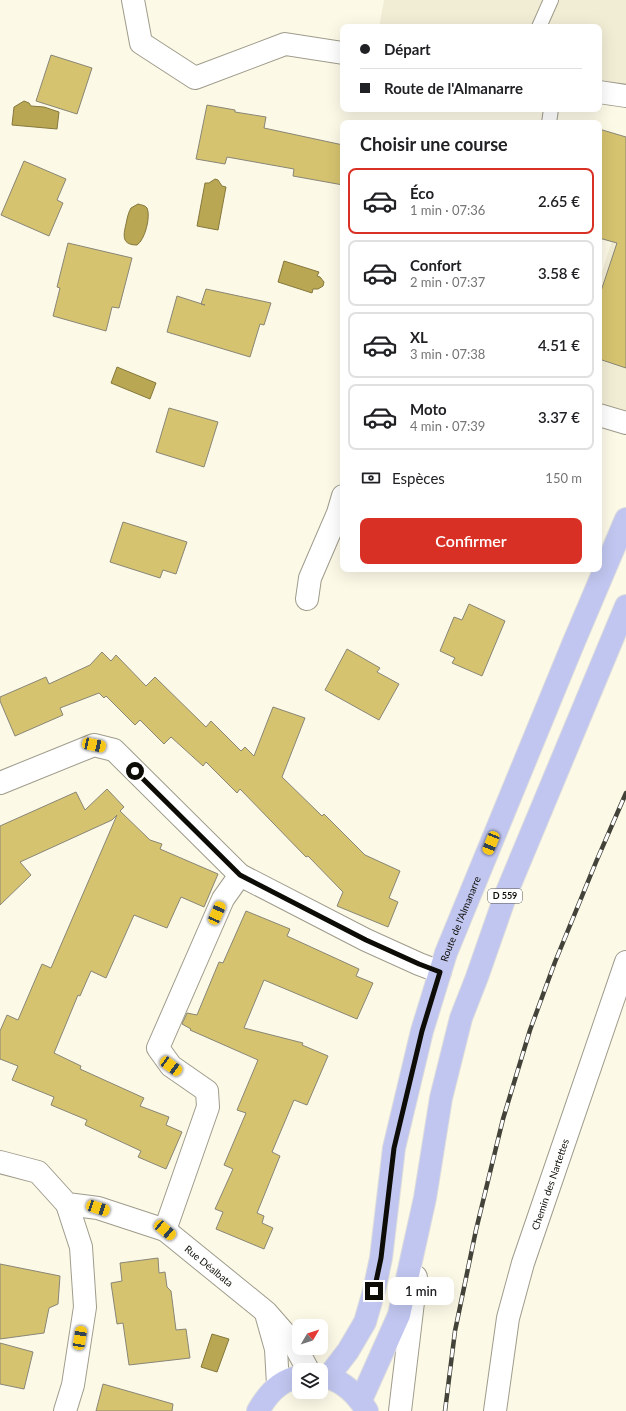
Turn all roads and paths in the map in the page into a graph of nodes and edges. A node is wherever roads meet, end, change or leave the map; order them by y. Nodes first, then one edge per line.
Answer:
1 (133, 0) edge
2 (551, 0) edge
3 (540, 24) edge
4 (340, 53) edge
5 (602, 92) edge
6 (626, 96) edge
7 (602, 416) edge
8 (626, 423) edge
9 (340, 506) edge
10 (626, 519) edge
11 (307, 599) dead end
12 (626, 606) edge
13 (0, 783) edge
14 (240, 875) junction
15 (626, 962) edge
16 (440, 972) junction
17 (0, 1162) edge
18 (425, 1198) junction
19 (67, 1204) junction
20 (165, 1230) junction
21 (266, 1312) junction
22 (310, 1363) edge
23 (328, 1367) edge
24 (328, 1378) edge
25 (292, 1379) edge
26 (278, 1385) junction
27 (364, 1406) edge
28 (65, 1411) edge
29 (258, 1411) edge
30 (400, 1411) edge
31 (495, 1411) edge

1 - 4 street
2 - 3 lane
5 - 6 street
7 - 8 street
9 - 11 street
10 - 16 main road, Route de l'Almanarre / D 559
12 - 18 main road, D 559
13 - 14 street
14 - 16 street
14 - 20 street
15 - 31 street, Chemin des Nartettes
16 - 23 main road, Route de l'Almanarre / D 559
17 - 19 street
18 - 27 main road, D 559
18 - 30 street
19 - 20 street, Rue Déalbata
19 - 28 street
20 - 21 street, Rue Déalbata
21 - 22 street, Rue Déalbata
21 - 26 street
24 - 27 main road
25 - 26 main road
26 - 29 main road

